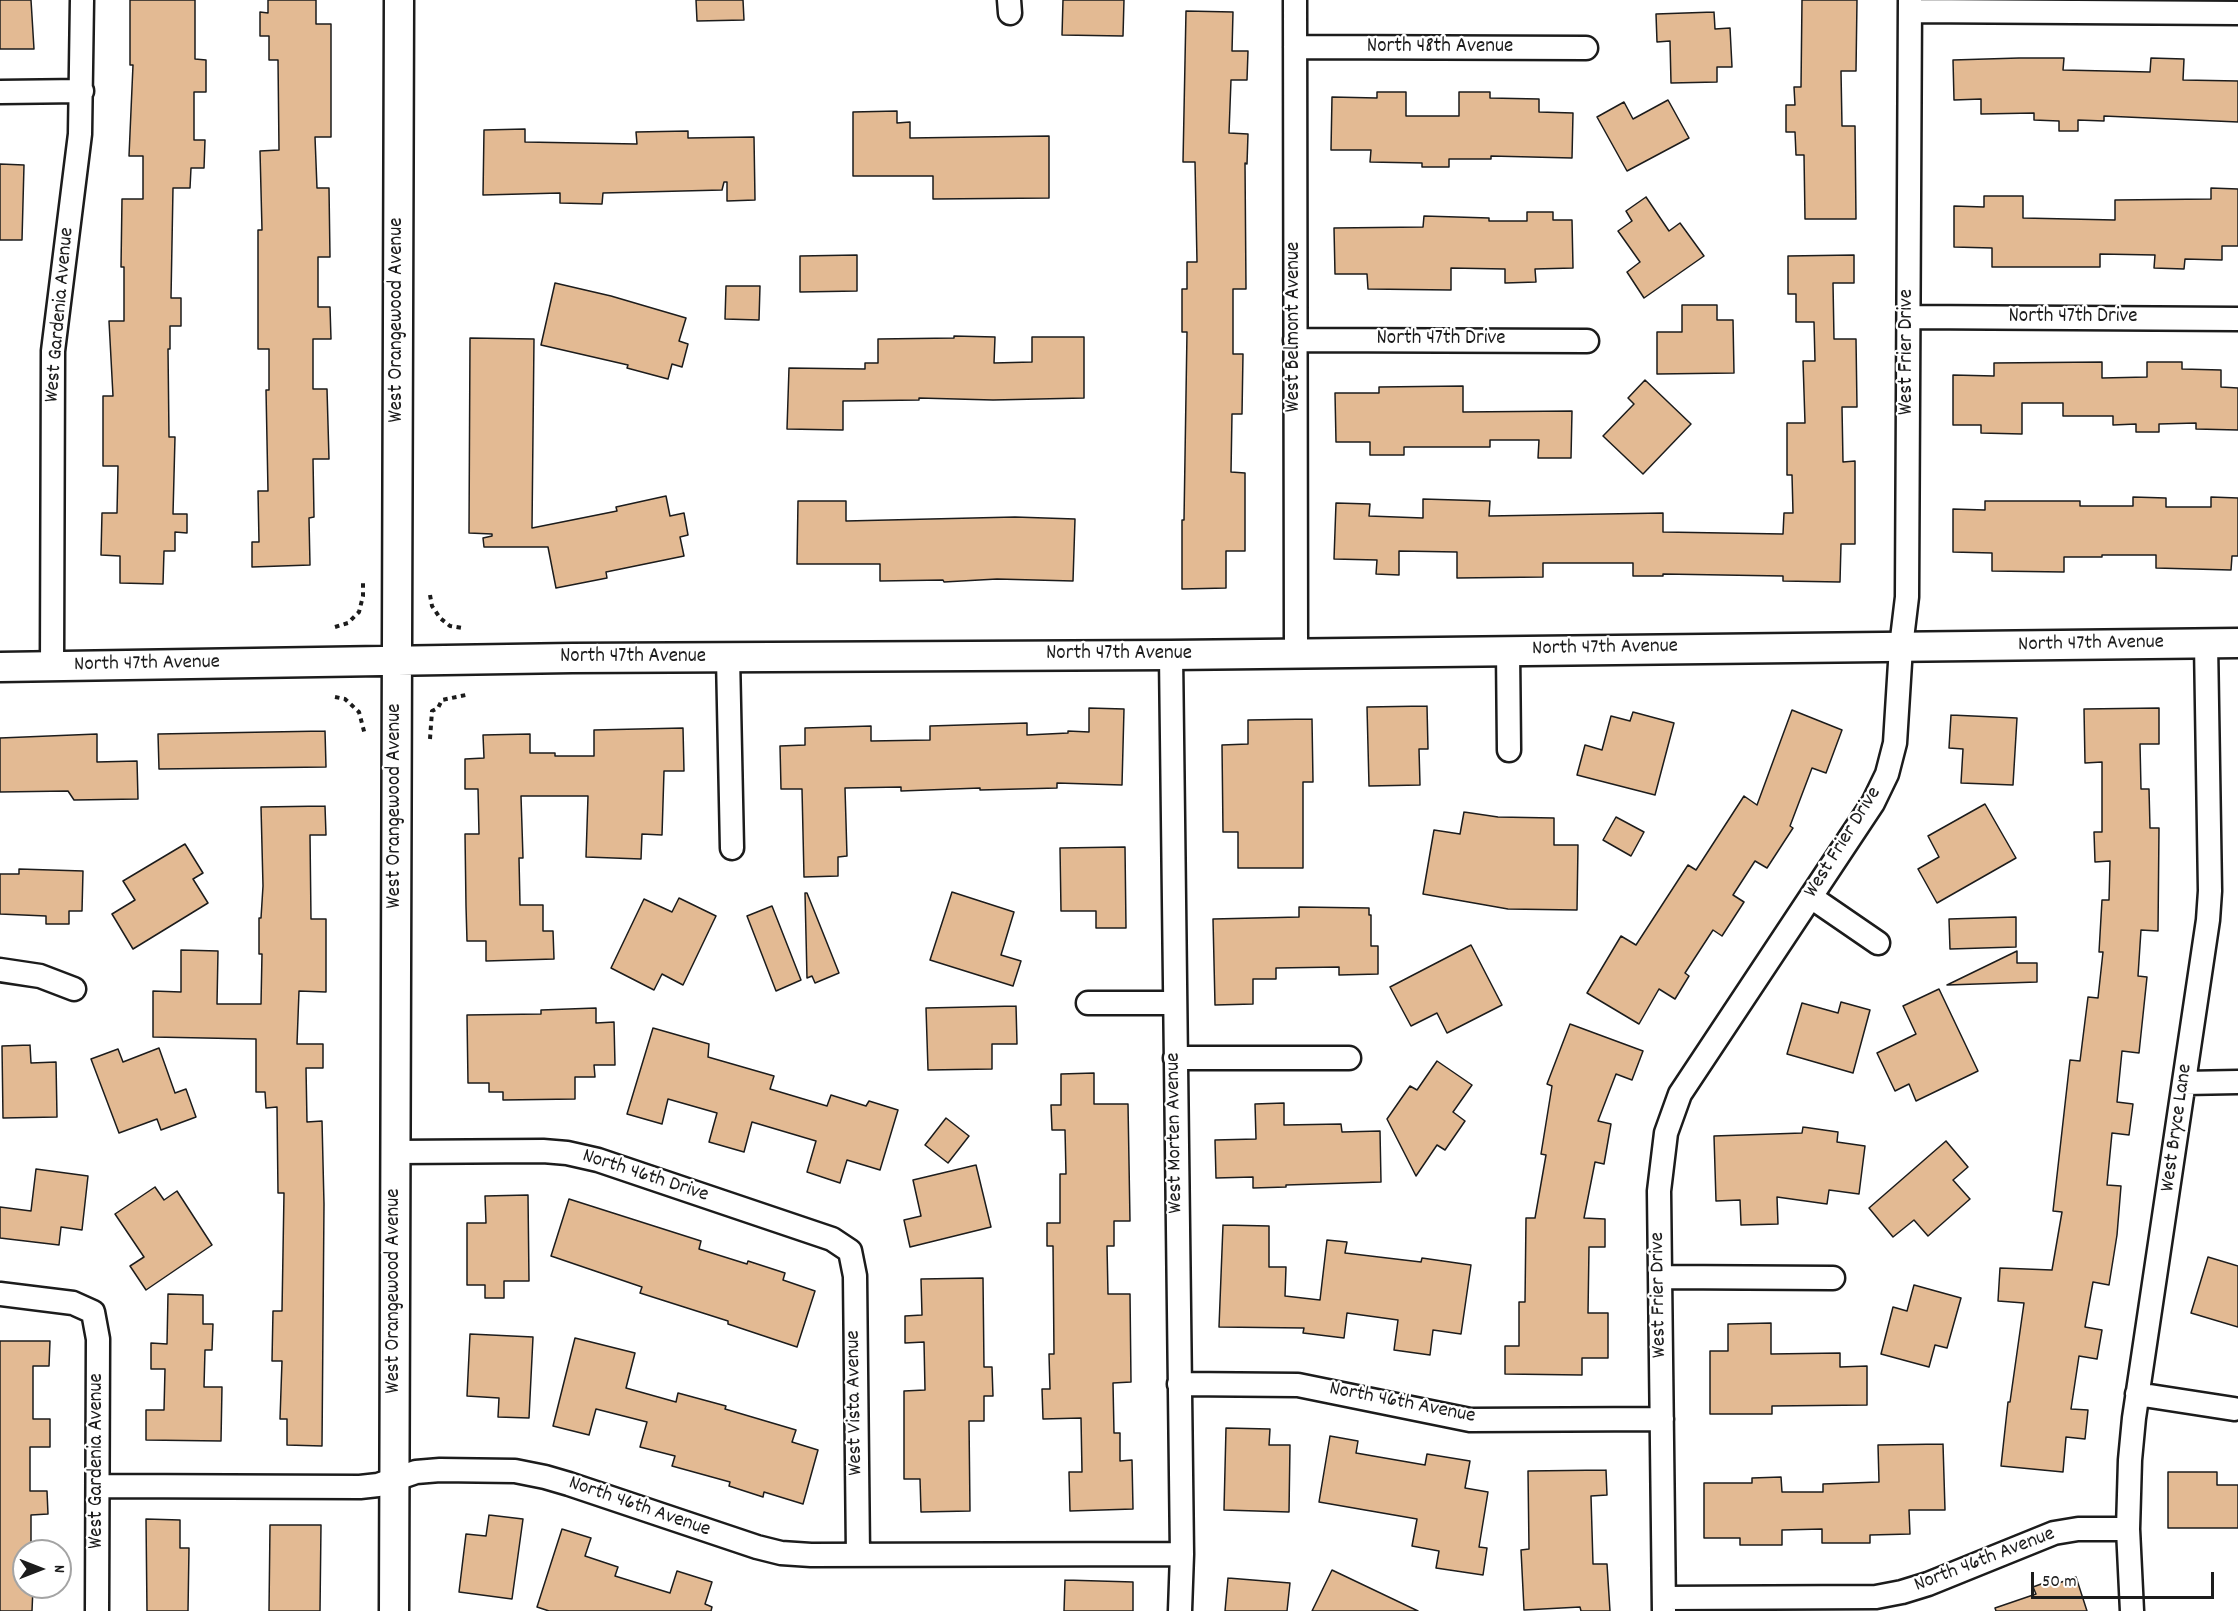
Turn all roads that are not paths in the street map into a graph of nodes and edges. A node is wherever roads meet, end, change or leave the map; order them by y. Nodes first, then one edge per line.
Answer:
1 (82, 0) edge
2 (399, 0) edge
3 (1295, 0) edge
4 (1910, 5) edge
5 (2238, 13) edge
6 (1295, 48) junction
7 (1586, 48) dead end
8 (82, 91) junction
9 (0, 92) edge
10 (1908, 317) junction
11 (2238, 319) edge
12 (1295, 340) junction
13 (1587, 341) dead end
14 (2206, 643) junction
15 (2238, 643) edge
16 (1901, 647) junction
17 (1508, 650) junction
18 (1296, 653) junction
19 (1170, 655) junction
20 (728, 657) junction
21 (397, 662) junction
22 (0, 667) edge
23 (52, 667) junction
24 (1509, 750) dead end
25 (732, 848) dead end
26 (1811, 897) junction
27 (1878, 943) dead end
28 (0, 970) edge
29 (74, 989) dead end
30 (1088, 1003) dead end
31 (1174, 1003) junction
32 (1175, 1058) junction
33 (1349, 1058) dead end
34 (2238, 1082) edge
35 (2184, 1083) junction
36 (395, 1152) junction
37 (850, 1251) joint
38 (1660, 1277) junction
39 (1833, 1278) dead end
40 (0, 1294) edge
41 (1179, 1384) junction
42 (2137, 1394) junction
43 (2234, 1409) dead end
44 (1662, 1419) junction
45 (394, 1480) junction
46 (98, 1486) junction
47 (2128, 1529) junction
48 (1182, 1554) junction
49 (858, 1555) junction
50 (1664, 1604) edge
51 (97, 1611) edge
52 (393, 1611) edge
53 (1180, 1611) edge
54 (2132, 1611) edge

1 - 8 street, West Gardenia Avenue
2 - 21 street, West Orangewood Avenue
3 - 6 street, West Belmont Avenue
4 - 5 street
4 - 10 street, West Frier Drive
6 - 7 street, North 48th Avenue
6 - 12 street, West Belmont Avenue
8 - 9 street
8 - 23 street, West Gardenia Avenue
10 - 11 street, North 47th Drive
10 - 16 street, West Frier Drive
12 - 13 street, North 47th Drive
12 - 18 street, West Belmont Avenue
14 - 15 street, North 47th Avenue
14 - 16 street, North 47th Avenue
14 - 35 street, West Bryce Lane
16 - 17 street, North 47th Avenue
16 - 26 street, West Frier Drive
17 - 18 street, North 47th Avenue
17 - 24 street
18 - 19 street, North 47th Avenue
19 - 20 street, North 47th Avenue
19 - 31 street, West Morten Avenue
20 - 21 street, North 47th Avenue
20 - 25 street
21 - 23 street, North 47th Avenue
21 - 36 street, West Orangewood Avenue
22 - 23 street, North 47th Avenue
26 - 27 street
26 - 38 street, West Frier Drive
28 - 29 street
30 - 31 street
31 - 32 street, West Morten Avenue
32 - 33 street
32 - 41 street, West Morten Avenue
34 - 35 street
35 - 42 street, West Bryce Lane
36 - 37 street, North 46th Drive
36 - 45 street, West Orangewood Avenue
37 - 49 street, West Vista Avenue
38 - 39 street
38 - 44 street, West Frier Drive
40 - 46 street, West Gardenia Avenue
41 - 44 street, North 46th Avenue
41 - 48 street, West Morten Avenue
42 - 43 street
42 - 47 street, West Bryce Lane
44 - 50 street, West Frier Drive
45 - 46 street, North 46th Avenue
45 - 49 street, North 46th Avenue
45 - 52 street, West Orangewood Avenue
46 - 51 street, West Gardenia Avenue
47 - 50 street, North 46th Avenue
47 - 54 street, West Bryce Lane
48 - 49 street, North 46th Avenue
48 - 53 street, West Morten Avenue

